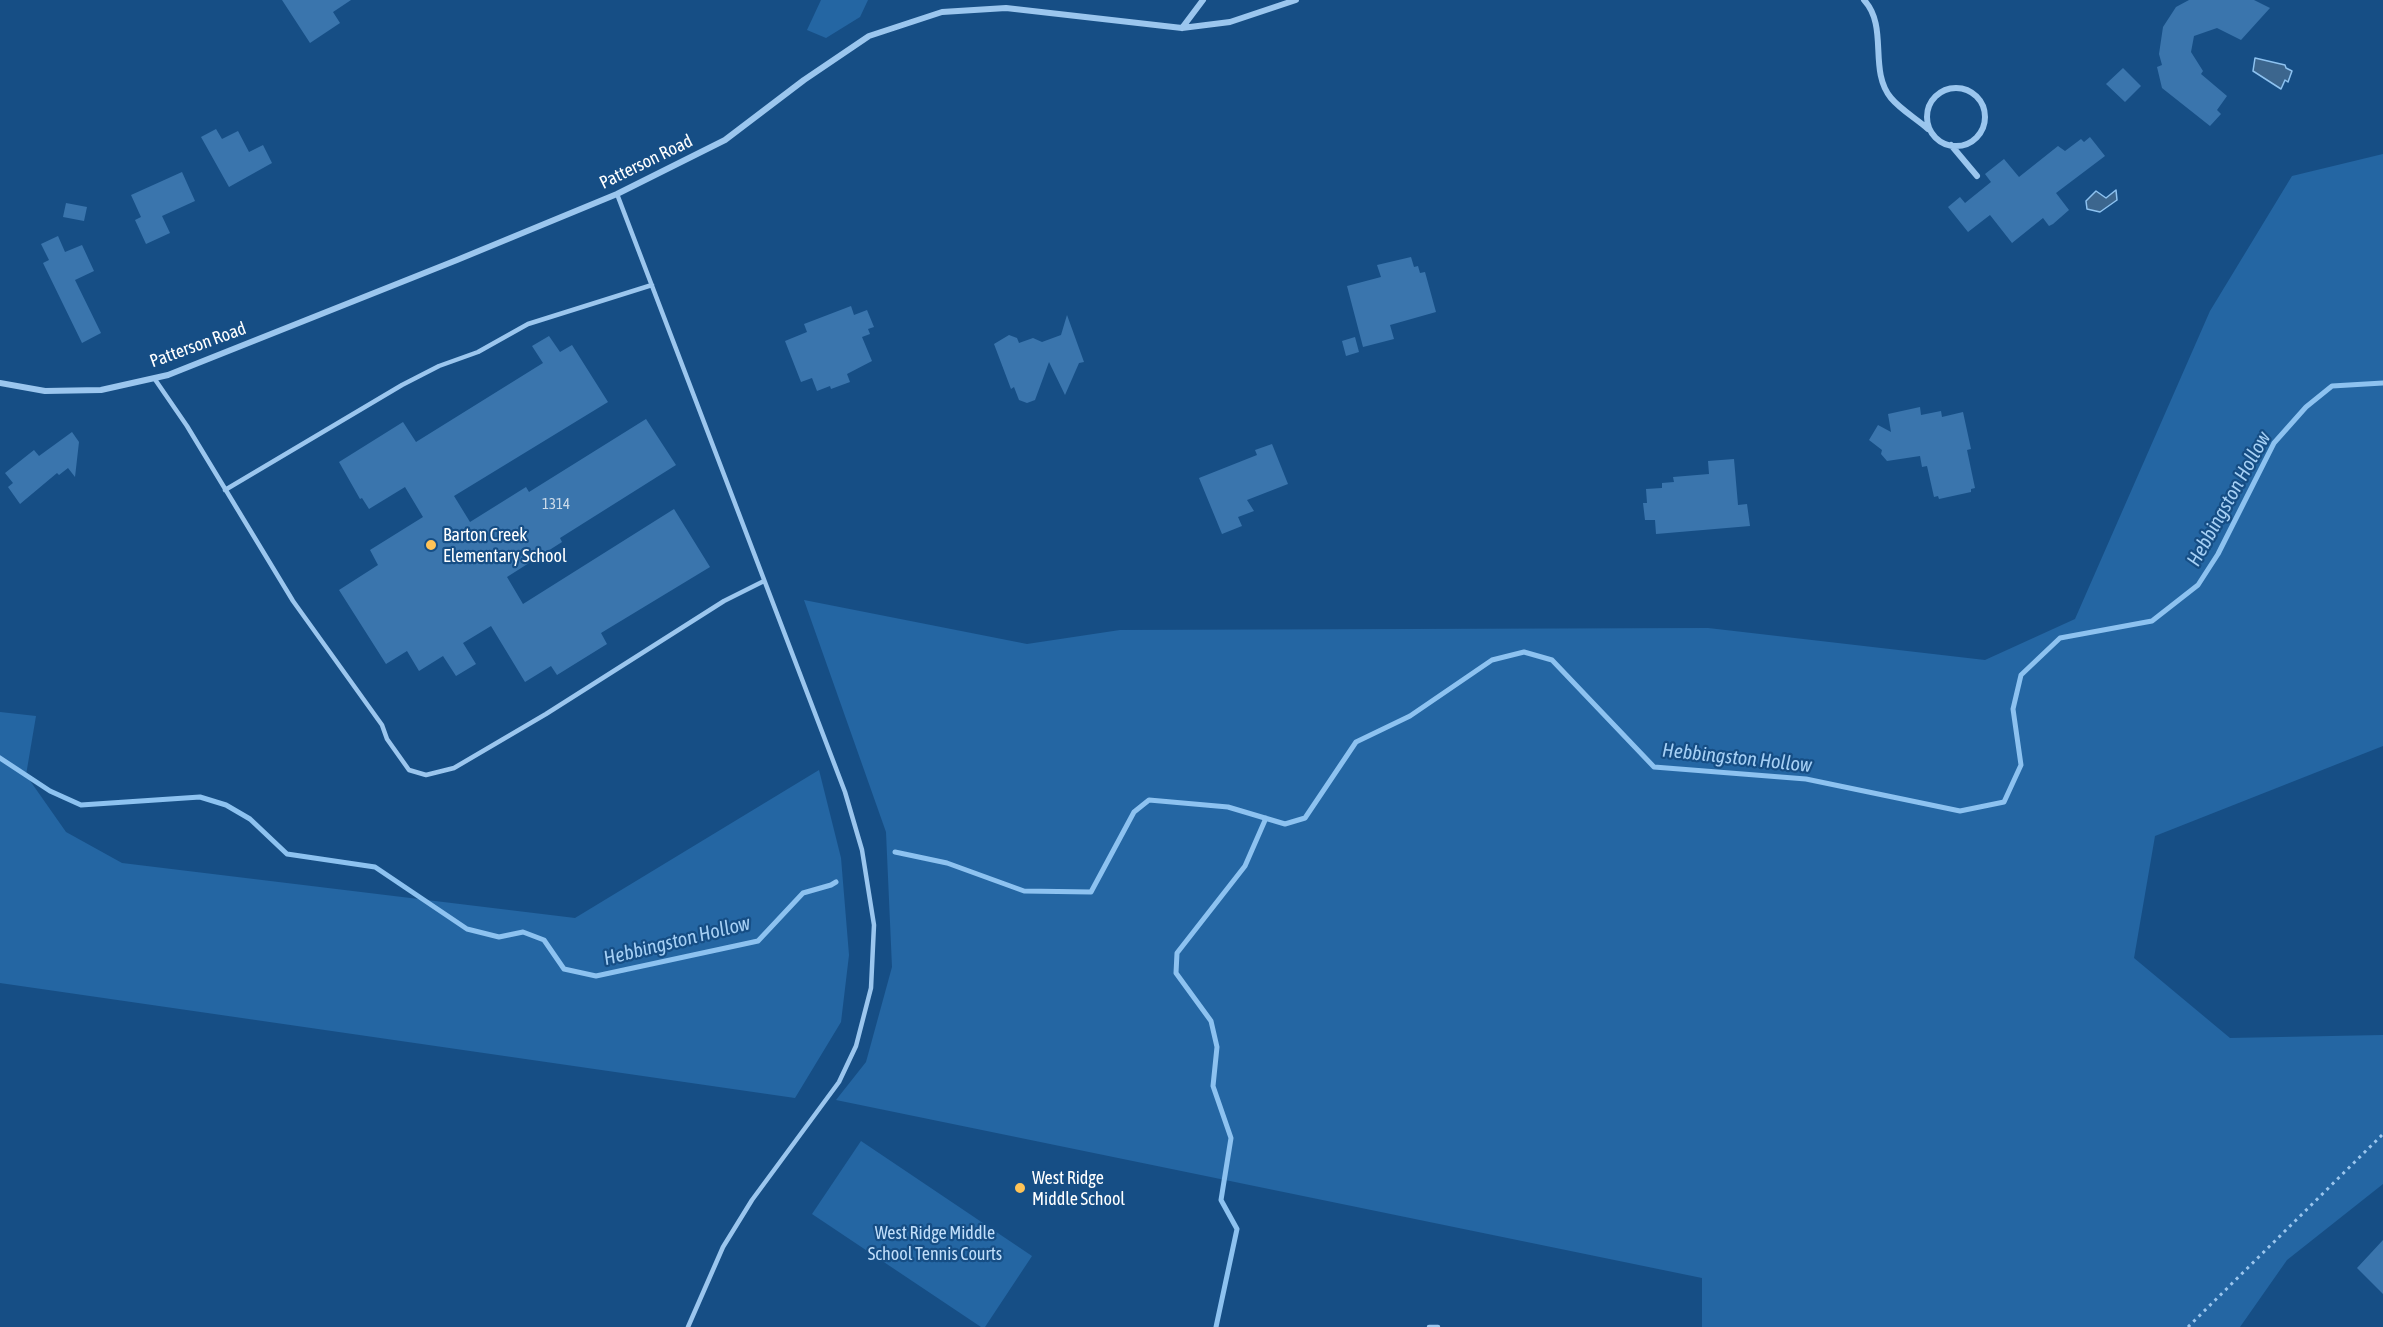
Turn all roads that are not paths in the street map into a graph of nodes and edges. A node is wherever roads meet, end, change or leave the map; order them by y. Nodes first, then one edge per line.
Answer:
1 (1203, 0) edge
2 (1296, 0) edge
3 (1864, 0) edge
4 (1182, 28) junction
5 (1929, 130) junction
6 (1951, 146) junction
7 (1977, 176) dead end
8 (617, 194) junction
9 (652, 285) junction
10 (154, 378) junction
11 (0, 383) edge
12 (225, 490) junction
13 (764, 581) junction
14 (688, 1327) edge
15 (1429, 1327) edge
16 (1438, 1327) edge

1 - 4 street
2 - 4 street, Patterson Road
3 - 5 street
4 - 8 street, Patterson Road
5 - 6 street
5 - 6 street
6 - 7 street
8 - 9 lane
8 - 10 street, Patterson Road
9 - 12 lane
9 - 13 lane
10 - 11 street, Patterson Road
10 - 12 lane
12 - 13 lane
13 - 14 lane
15 - 16 lane

